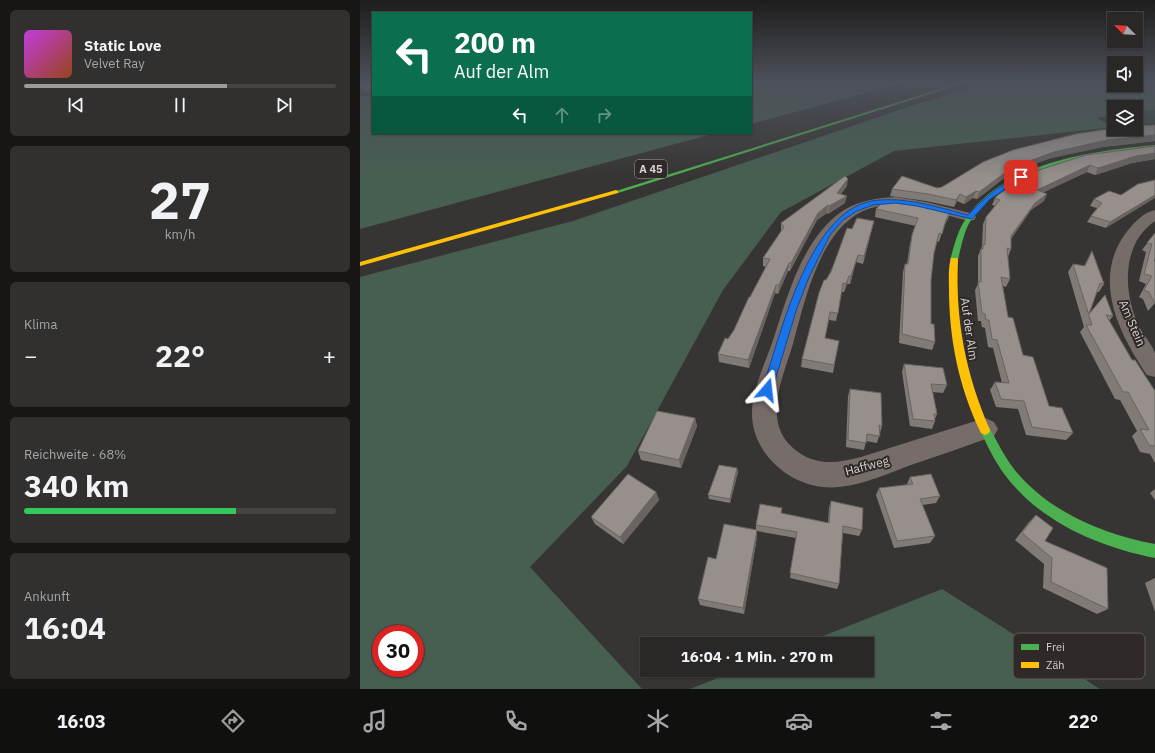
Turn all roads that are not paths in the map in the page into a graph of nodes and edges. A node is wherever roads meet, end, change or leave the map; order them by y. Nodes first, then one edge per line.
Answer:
1 (835, 114) edge
2 (863, 114) edge
3 (738, 144) dead end
4 (1155, 146) edge
5 (1155, 214) edge
6 (969, 218) junction
7 (360, 264) edge
8 (1155, 369) edge
9 (985, 429) junction
10 (1155, 551) edge

1 - 3 main road
2 - 7 main road, A 45
4 - 6 main road, Auf der Alm
5 - 8 street, Am Stein
6 - 9 main road, Auf der Alm
6 - 9 street, Haffweg
9 - 10 main road, Auf der Alm

